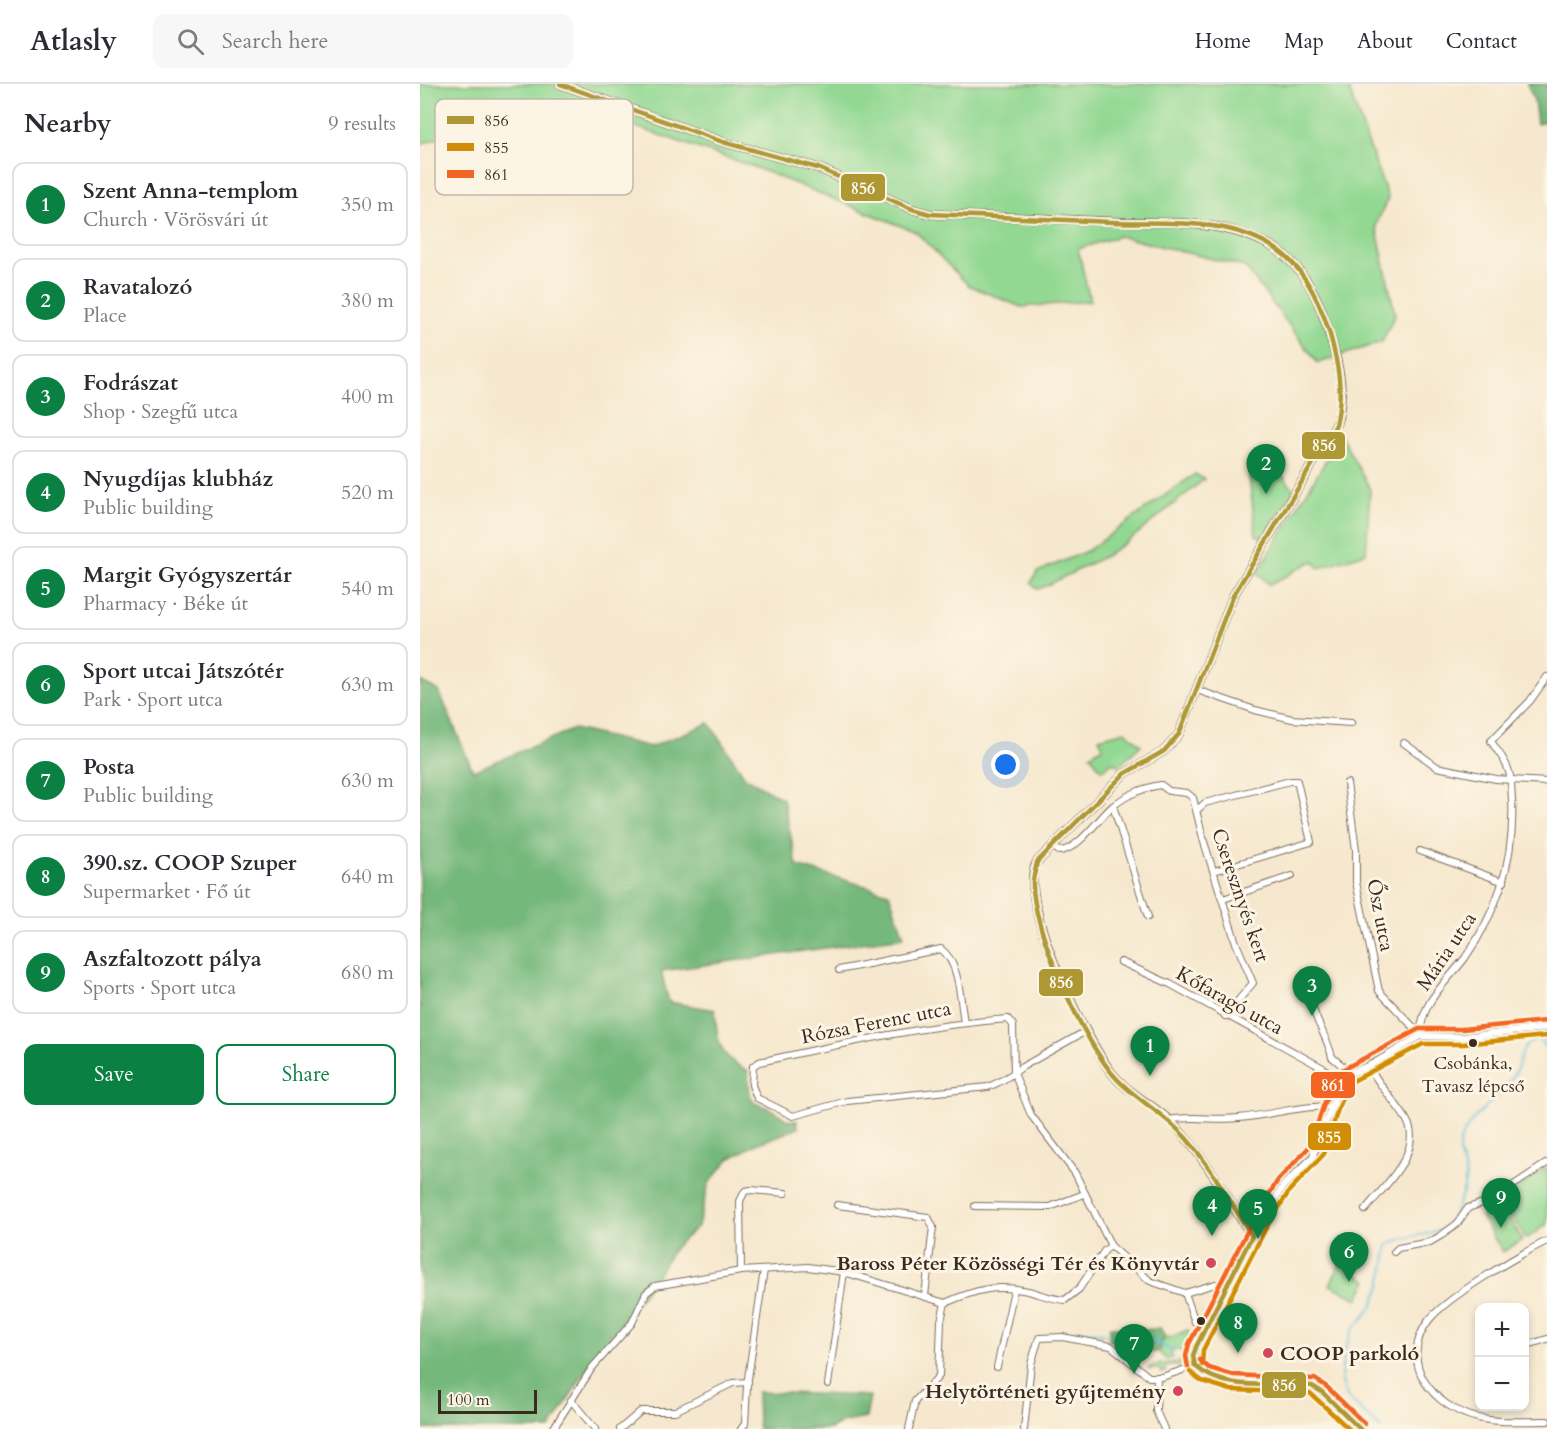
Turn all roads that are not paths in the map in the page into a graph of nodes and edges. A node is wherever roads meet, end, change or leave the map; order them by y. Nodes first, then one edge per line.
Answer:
1 (560, 84) edge
2 (602, 99) edge
3 (633, 110) edge
4 (1547, 677) edge
5 (1197, 690) junction
6 (1351, 723) dead end
7 (1404, 743) dead end
8 (1511, 780) junction
9 (1547, 782) edge
10 (1347, 783) dead end
11 (1113, 806) junction
12 (1197, 810) junction
13 (1052, 846) junction
14 (1420, 851) dead end
15 (1214, 871) junction
16 (1292, 876) dead end
17 (1504, 882) junction
18 (1223, 899) junction
19 (1148, 917) dead end
20 (1121, 962) dead end
21 (839, 970) dead end
22 (1312, 984) dead end
23 (1225, 1016) junction
24 (964, 1022) junction
25 (1547, 1028) edge
26 (1086, 1031) junction
27 (1421, 1036) junction
28 (1332, 1057) junction
29 (1369, 1066) junction
30 (1323, 1068) junction
31 (1351, 1072) junction
32 (1014, 1073) junction
33 (1341, 1082) junction
34 (1331, 1106) junction
35 (1169, 1120) junction
36 (1547, 1163) edge
37 (784, 1193) dead end
38 (1084, 1194) junction
39 (837, 1205) dead end
40 (975, 1206) dead end
41 (1365, 1210) dead end
42 (1252, 1236) junction
43 (1547, 1241) edge
44 (1111, 1246) junction
45 (1394, 1252) dead end
46 (741, 1270) junction
47 (764, 1270) junction
48 (844, 1272) junction
49 (1224, 1288) junction
50 (1014, 1290) junction
51 (1185, 1293) junction
52 (925, 1296) junction
53 (945, 1304) junction
54 (1195, 1322) dead end
55 (1547, 1339) edge
56 (1529, 1344) edge
57 (1195, 1366) junction
58 (997, 1367) dead end
59 (1157, 1378) junction
60 (748, 1382) junction
61 (828, 1384) dead end
62 (571, 1400) junction
63 (1547, 1420) edge
64 (553, 1429) edge
65 (595, 1429) edge
66 (620, 1429) edge
67 (741, 1429) edge
68 (909, 1429) edge
69 (1024, 1429) edge
70 (1164, 1429) edge
71 (1360, 1429) edge

1 - 2 main road
3 - 5 main road
4 - 8 street
5 - 6 street
5 - 13 main road
7 - 8 street
8 - 9 street
8 - 17 street, Mária utca
10 - 27 street, Ősz utca
11 - 12 street
11 - 13 street
11 - 19 street
12 - 15 street, Cseresznyés kert
12 - 15 street
13 - 26 main road
14 - 17 street
15 - 18 street, Cseresznyés kert
16 - 18 street
17 - 27 street, Mária utca
18 - 23 street, Cseresznyés kert
20 - 23 street, Kőfaragó utca
21 - 24 street
22 - 28 street
23 - 30 street, Kőfaragó utca
24 - 32 street, Rózsa Ferenc utca
24 - 32 street, Rózsa Ferenc utca
25 - 27 street
26 - 32 street
26 - 35 main road
27 - 29 street
28 - 30 street
28 - 31 street
29 - 31 street
29 - 41 street
30 - 33 street, Kőfaragó utca
31 - 33 street
32 - 38 street
33 - 34 street
34 - 35 street
34 - 42 street
35 - 42 main road
36 - 45 street
37 - 46 street
38 - 40 street
38 - 44 street
39 - 52 street
42 - 49 main road
43 - 63 street
44 - 50 street
44 - 51 street
46 - 47 street
46 - 62 street
47 - 48 street
47 - 60 street
48 - 52 street
48 - 61 street
49 - 51 street
49 - 57 main road
50 - 53 street
50 - 58 street
51 - 54 street
52 - 53 street
53 - 68 street
55 - 56 street
57 - 59 street
57 - 71 main road
59 - 69 street
59 - 70 street
60 - 66 street
60 - 67 street
62 - 64 street
62 - 65 street

